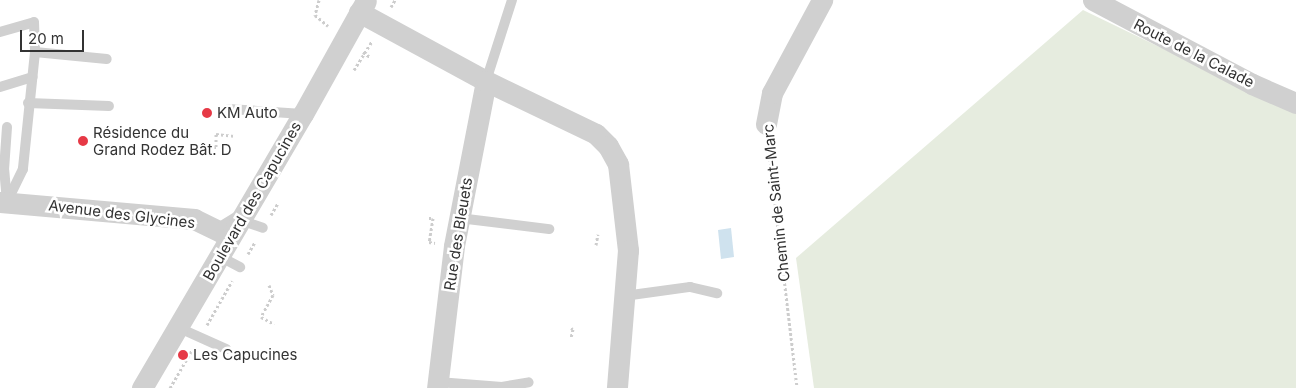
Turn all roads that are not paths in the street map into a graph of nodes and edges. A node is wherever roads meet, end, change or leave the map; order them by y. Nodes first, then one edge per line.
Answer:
1 (512, 0) edge
2 (822, 0) edge
3 (1093, 0) edge
4 (362, 4) edge
5 (0, 32) edge
6 (35, 52) junction
7 (107, 59) dead end
8 (32, 76) junction
9 (486, 81) junction
10 (0, 87) edge
11 (28, 103) junction
12 (1296, 103) edge
13 (109, 106) dead end
14 (229, 109) dead end
15 (303, 114) junction
16 (766, 124) road end
17 (7, 127) dead end
18 (3, 202) edge
19 (459, 218) junction
20 (240, 220) junction
21 (263, 228) dead end
22 (549, 229) dead end
23 (220, 256) junction
24 (240, 267) dead end
25 (717, 293) dead end
26 (624, 296) junction
27 (177, 327) junction
28 (226, 349) dead end
29 (529, 382) dead end
30 (438, 385) edge
31 (142, 388) edge
32 (617, 388) edge

1 - 9 lane, Rue des Bleuets
2 - 16 street, Chemin de Saint-Marc
3 - 12 street, Route de la Calade
4 - 9 street
4 - 15 street, Boulevard des Capucines
5 - 6 lane
6 - 7 lane
6 - 8 lane
8 - 10 lane
8 - 11 lane
9 - 19 street, Rue des Bleuets
9 - 26 street
11 - 13 lane
11 - 18 lane
14 - 15 lane
15 - 20 street, Boulevard des Capucines
17 - 18 lane
18 - 20 street, Avenue des Glycines
19 - 22 lane
19 - 30 street, Rue des Bleuets
20 - 21 lane
20 - 23 street, Boulevard des Capucines
23 - 24 lane
23 - 27 street, Boulevard des Capucines
25 - 26 lane
26 - 32 street
27 - 28 lane
27 - 31 street, Boulevard des Capucines
29 - 30 lane

